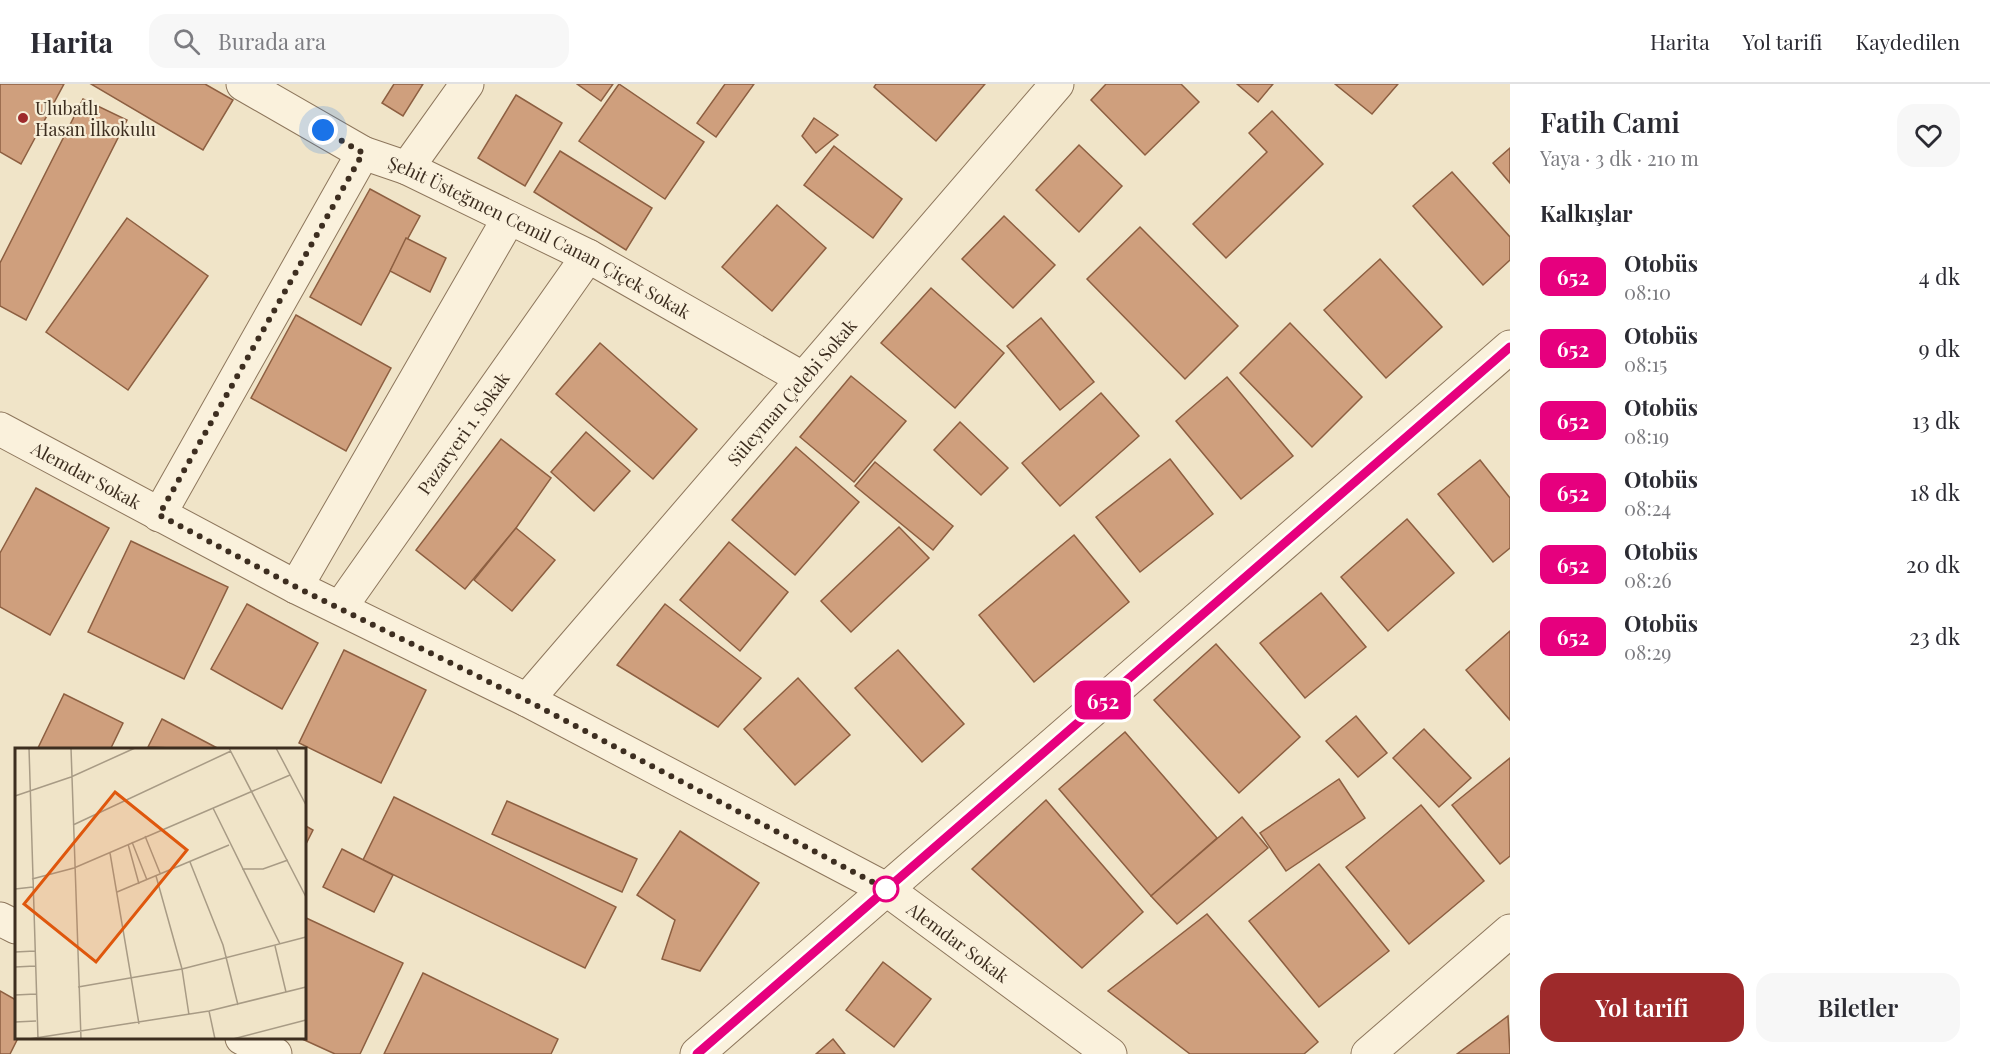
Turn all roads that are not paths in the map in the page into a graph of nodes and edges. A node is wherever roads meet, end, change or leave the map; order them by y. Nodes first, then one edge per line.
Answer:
1 (243, 84) edge
2 (467, 84) edge
3 (1057, 84) edge
4 (363, 153) junction
5 (407, 168) junction
6 (509, 218) junction
7 (588, 256) junction
8 (1510, 346) edge
9 (802, 378) junction
10 (0, 429) edge
11 (159, 515) junction
12 (296, 587) junction
13 (340, 608) junction
14 (526, 700) junction
15 (886, 889) junction
16 (0, 919) edge
17 (15, 926) edge
18 (1510, 931) edge
19 (244, 1039) edge
20 (275, 1054) edge
21 (697, 1054) edge
22 (1110, 1054) edge
23 (1368, 1054) edge

1 - 4 street, Şehit Üsteğmen Cemil Canan Çiçek Sokak
2 - 5 street
3 - 9 street, Süleyman Çelebi Sokak
4 - 5 street, Şehit Üsteğmen Cemil Canan Çiçek Sokak
4 - 11 street
5 - 6 street, Şehit Üsteğmen Cemil Canan Çiçek Sokak
6 - 7 street, Şehit Üsteğmen Cemil Canan Çiçek Sokak
6 - 12 street
7 - 9 street, Şehit Üsteğmen Cemil Canan Çiçek Sokak
7 - 13 street, Pazaryeri 1. Sokak
8 - 15 street
9 - 14 street, Süleyman Çelebi Sokak
10 - 11 street, Alemdar Sokak
11 - 12 street, Alemdar Sokak
12 - 13 street, Alemdar Sokak
13 - 14 street, Alemdar Sokak
14 - 15 street, Alemdar Sokak
15 - 21 street
15 - 22 street, Alemdar Sokak
16 - 17 street
18 - 23 street
19 - 20 street

